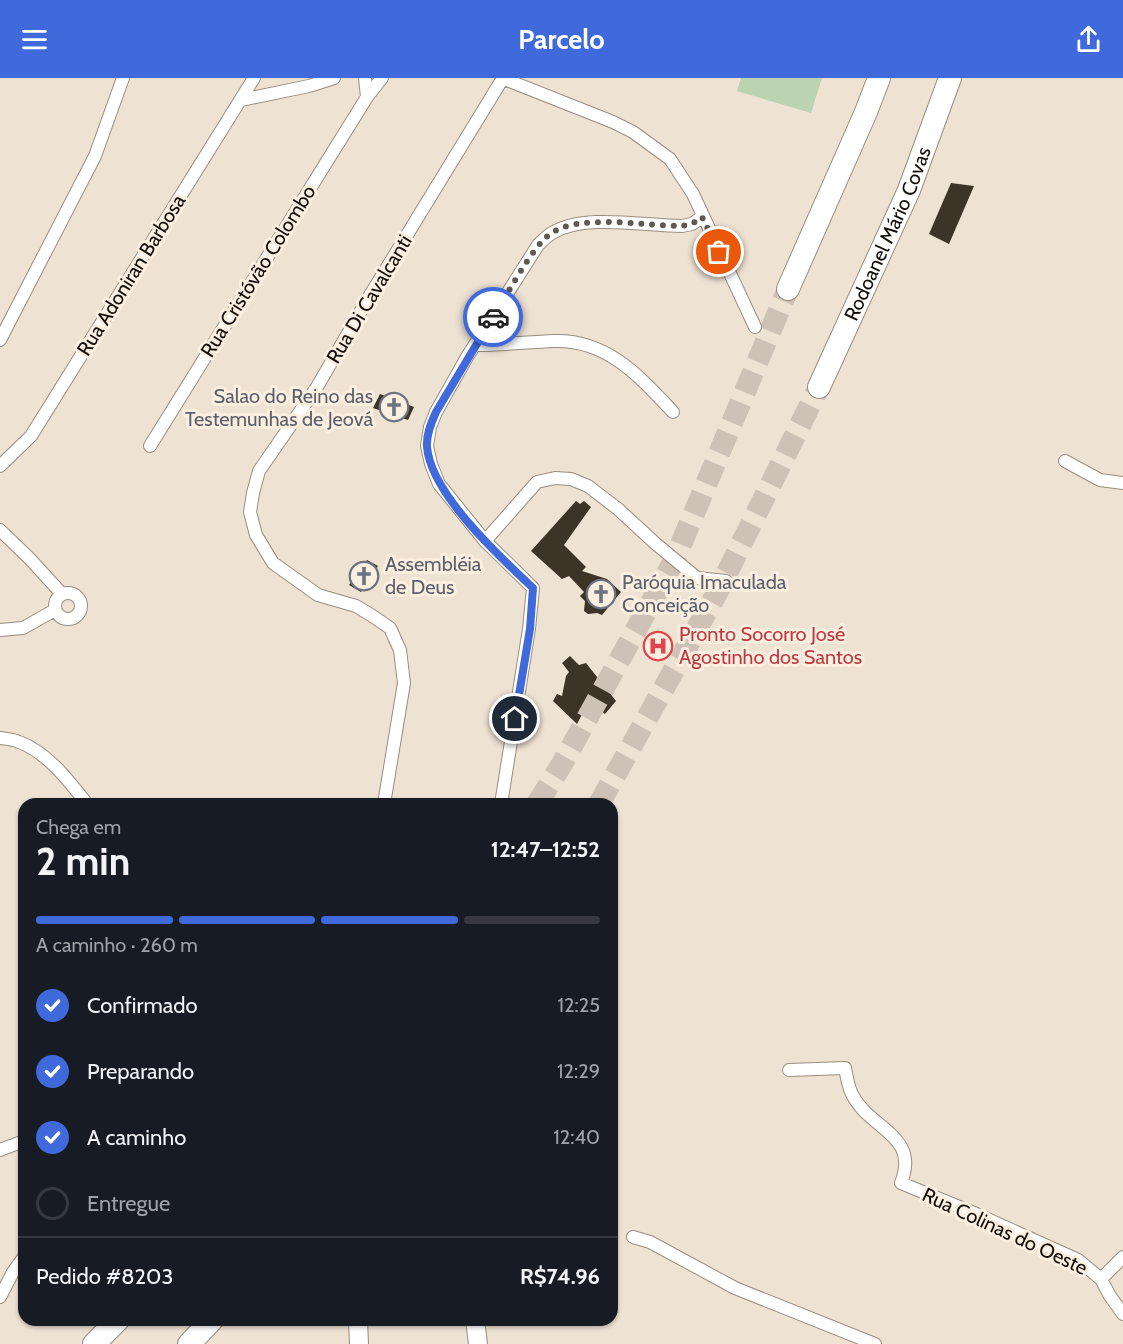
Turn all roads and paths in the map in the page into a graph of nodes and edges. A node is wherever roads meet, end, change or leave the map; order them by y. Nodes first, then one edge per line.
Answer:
1 (123, 78) edge
2 (254, 78) edge
3 (334, 78) edge
4 (365, 78) edge
5 (382, 78) edge
6 (502, 78) edge
7 (879, 78) edge
8 (950, 78) edge
9 (367, 98) junction
10 (241, 100) junction
11 (702, 217) junction
12 (788, 289) tunnel mouth
13 (755, 327) dead end
14 (0, 340) edge
15 (476, 345) junction
16 (819, 387) tunnel mouth
17 (673, 412) dead end
18 (150, 446) dead end
19 (1065, 460) dead end
20 (0, 466) edge
21 (1123, 483) edge
22 (0, 530) edge
23 (485, 541) junction
24 (726, 581) dead end
25 (62, 594) junction
26 (55, 610) junction
27 (0, 630) edge
28 (0, 738) edge
29 (82, 798) edge
30 (385, 798) edge
31 (502, 798) edge
32 (789, 1070) dead end
33 (18, 1143) edge
34 (0, 1150) edge
35 (633, 1237) dead end
36 (1123, 1257) edge
37 (18, 1265) edge
38 (1101, 1279) junction
39 (0, 1298) edge
40 (1123, 1314) edge
41 (112, 1326) edge
42 (206, 1326) edge
43 (358, 1326) edge
44 (476, 1326) edge
45 (847, 1338) edge
46 (94, 1344) edge
47 (189, 1344) edge
48 (359, 1344) edge
49 (478, 1344) edge
50 (875, 1344) edge

1 - 14 street
2 - 10 street, Rua Adoniran Barbosa
3 - 10 street
4 - 9 street
5 - 9 street, Rua Cristóvão Colombo
6 - 11 street
6 - 30 street, Rua Di Cavalcanti
7 - 12 highway
8 - 16 highway, Rodoanel Mário Covas
9 - 18 street, Rua Cristóvão Colombo
10 - 20 street, Rua Adoniran Barbosa
11 - 13 street
11 - 15 street
15 - 17 street
15 - 23 street
19 - 21 street
22 - 25 street
23 - 24 street
23 - 31 street
25 - 26 street
25 - 26 street
26 - 27 street
28 - 29 street
32 - 38 street, Rua Colinas do Oeste
33 - 34 street
35 - 45 street
36 - 38 street
37 - 39 street
38 - 40 street, Rua Colinas do Oeste
41 - 46 highway
42 - 47 highway
43 - 48 street
44 - 49 street
45 - 50 street

